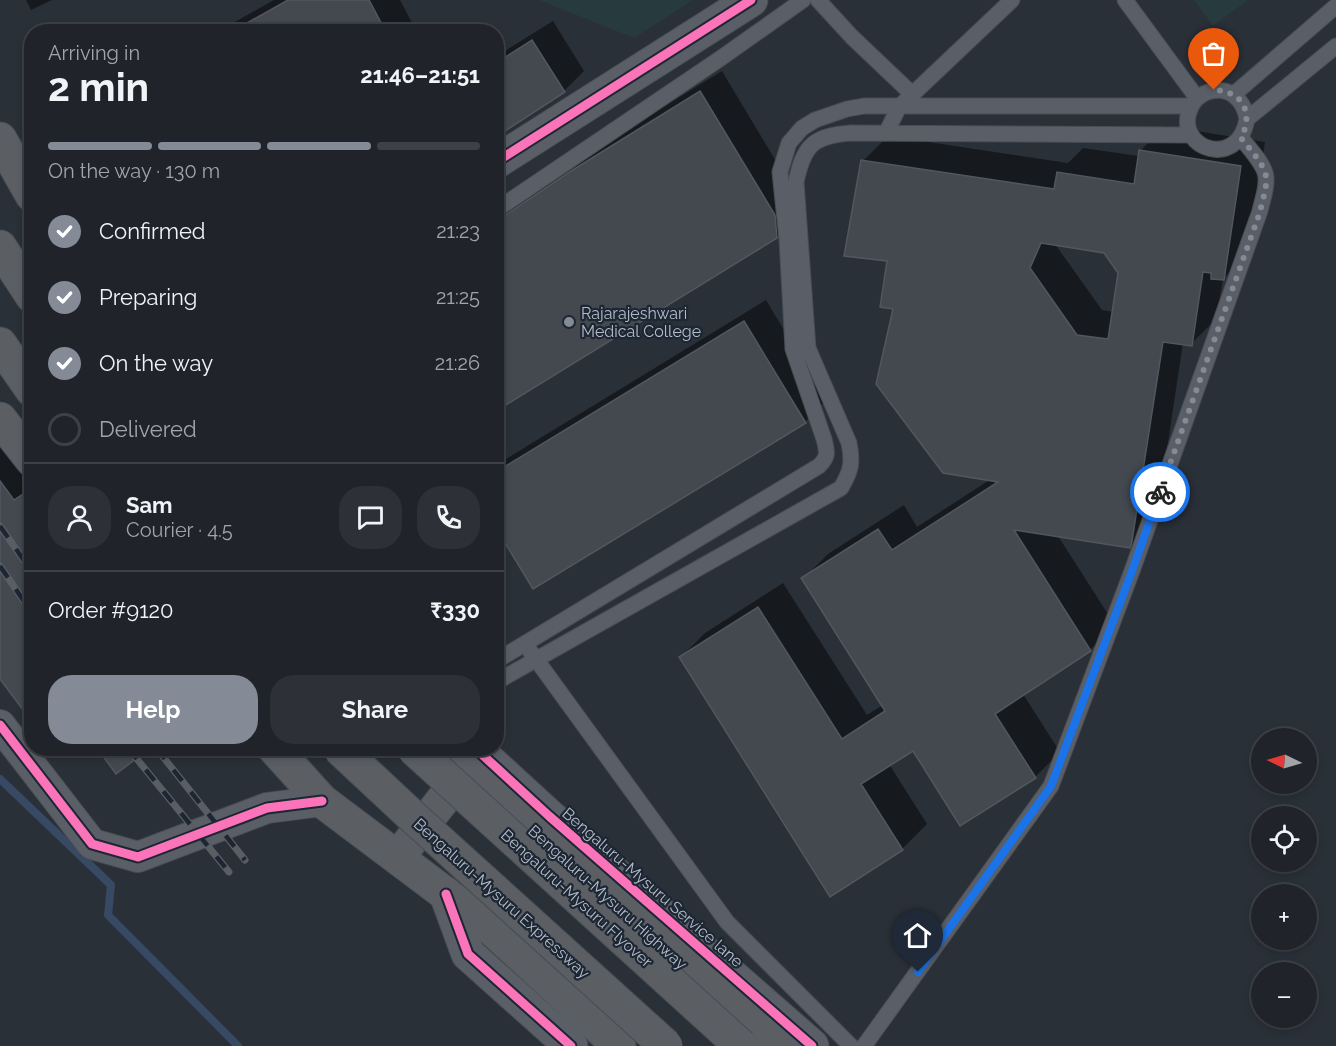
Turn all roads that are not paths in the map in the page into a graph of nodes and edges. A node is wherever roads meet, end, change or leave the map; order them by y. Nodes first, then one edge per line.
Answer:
1 (751, 0) edge
2 (803, 0) edge
3 (818, 0) edge
4 (1012, 0) edge
5 (1125, 0) edge
6 (1336, 6) edge
7 (1336, 46) edge
8 (912, 94) junction
9 (1233, 94) junction
10 (1194, 102) junction
11 (899, 106) junction
12 (1248, 119) junction
13 (886, 134) junction
14 (1191, 135) junction
15 (1241, 138) junction
16 (0, 140) edge
17 (504, 157) edge
18 (24, 181) edge
19 (504, 205) edge
20 (0, 247) edge
21 (24, 284) edge
22 (0, 344) edge
23 (801, 349) junction
24 (24, 378) edge
25 (0, 418) edge
26 (24, 450) edge
27 (524, 644) junction
28 (504, 656) edge
29 (536, 659) junction
30 (504, 673) edge
31 (0, 724) edge
32 (24, 755) edge
33 (25, 756) edge
34 (281, 756) edge
35 (348, 756) edge
36 (422, 756) edge
37 (474, 757) edge
38 (322, 801) junction
39 (398, 858) junction
40 (446, 894) junction
41 (571, 1046) edge
42 (619, 1046) edge
43 (666, 1046) edge
44 (741, 1046) edge
45 (775, 1046) edge
46 (812, 1046) edge
47 (851, 1046) edge
48 (864, 1046) edge

1 - 17 street
2 - 19 lane
3 - 8 lane
4 - 8 lane
5 - 10 lane
6 - 9 lane
7 - 12 lane
8 - 11 lane
9 - 10 lane
9 - 12 lane
10 - 11 lane
10 - 14 lane
11 - 13 lane
11 - 23 lane
12 - 15 lane
13 - 14 lane
13 - 23 lane
14 - 15 lane
15 - 48 lane
16 - 18 highway
20 - 21 highway
22 - 24 highway
23 - 27 lane
23 - 29 lane
25 - 26 highway
27 - 28 lane
27 - 29 lane
29 - 30 lane
29 - 47 lane
31 - 32 street
33 - 38 street
34 - 38 highway, Bengaluru-Mysuru Expressway
35 - 43 highway, Bengaluru-Mysuru Expressway, bridge
36 - 44 highway, Bengaluru-Mysuru Flyover, bridge
37 - 39 highway
37 - 45 highway, Bengaluru-Mysuru Highway
37 - 46 street, Bengaluru-Mysuru Service lane
38 - 39 highway, Bengaluru-Mysuru Expressway
39 - 40 highway, Bengaluru-Mysuru Expressway
40 - 41 street
40 - 42 highway, Bengaluru-Mysuru Expressway

